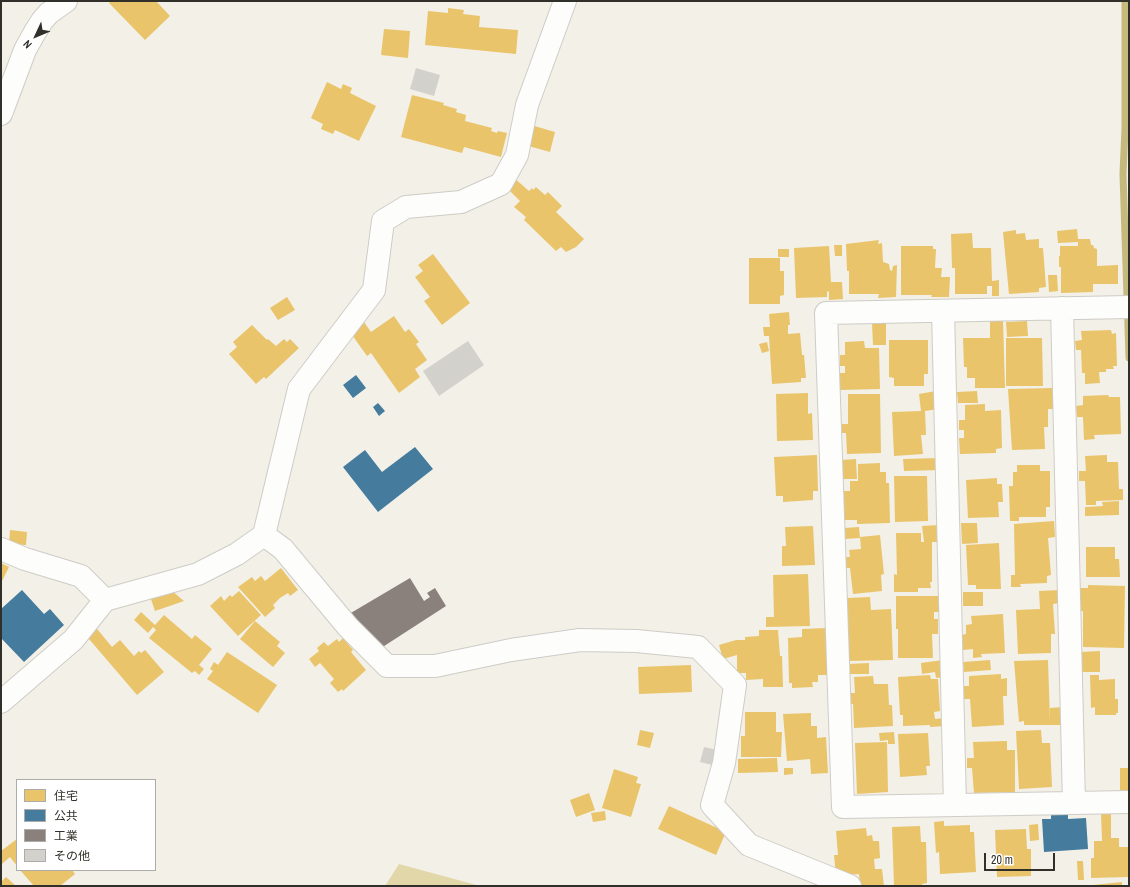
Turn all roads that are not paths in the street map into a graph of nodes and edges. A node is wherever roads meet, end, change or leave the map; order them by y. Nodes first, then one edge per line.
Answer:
1 (66, 1) edge
2 (565, 1) edge
3 (1, 114) edge
4 (1125, 307) edge
5 (1062, 308) junction
6 (943, 310) junction
7 (264, 535) junction
8 (1, 549) edge
9 (106, 600) junction
10 (1, 702) edge
11 (1129, 802) edge
12 (1074, 803) junction
13 (955, 805) junction
14 (850, 886) edge

1 - 3 street
2 - 7 street
4 - 5 street
5 - 6 street
5 - 12 street
6 - 13 street
6 - 13 street
7 - 9 street
7 - 14 street
8 - 9 street
9 - 10 street
11 - 12 street
12 - 13 street

